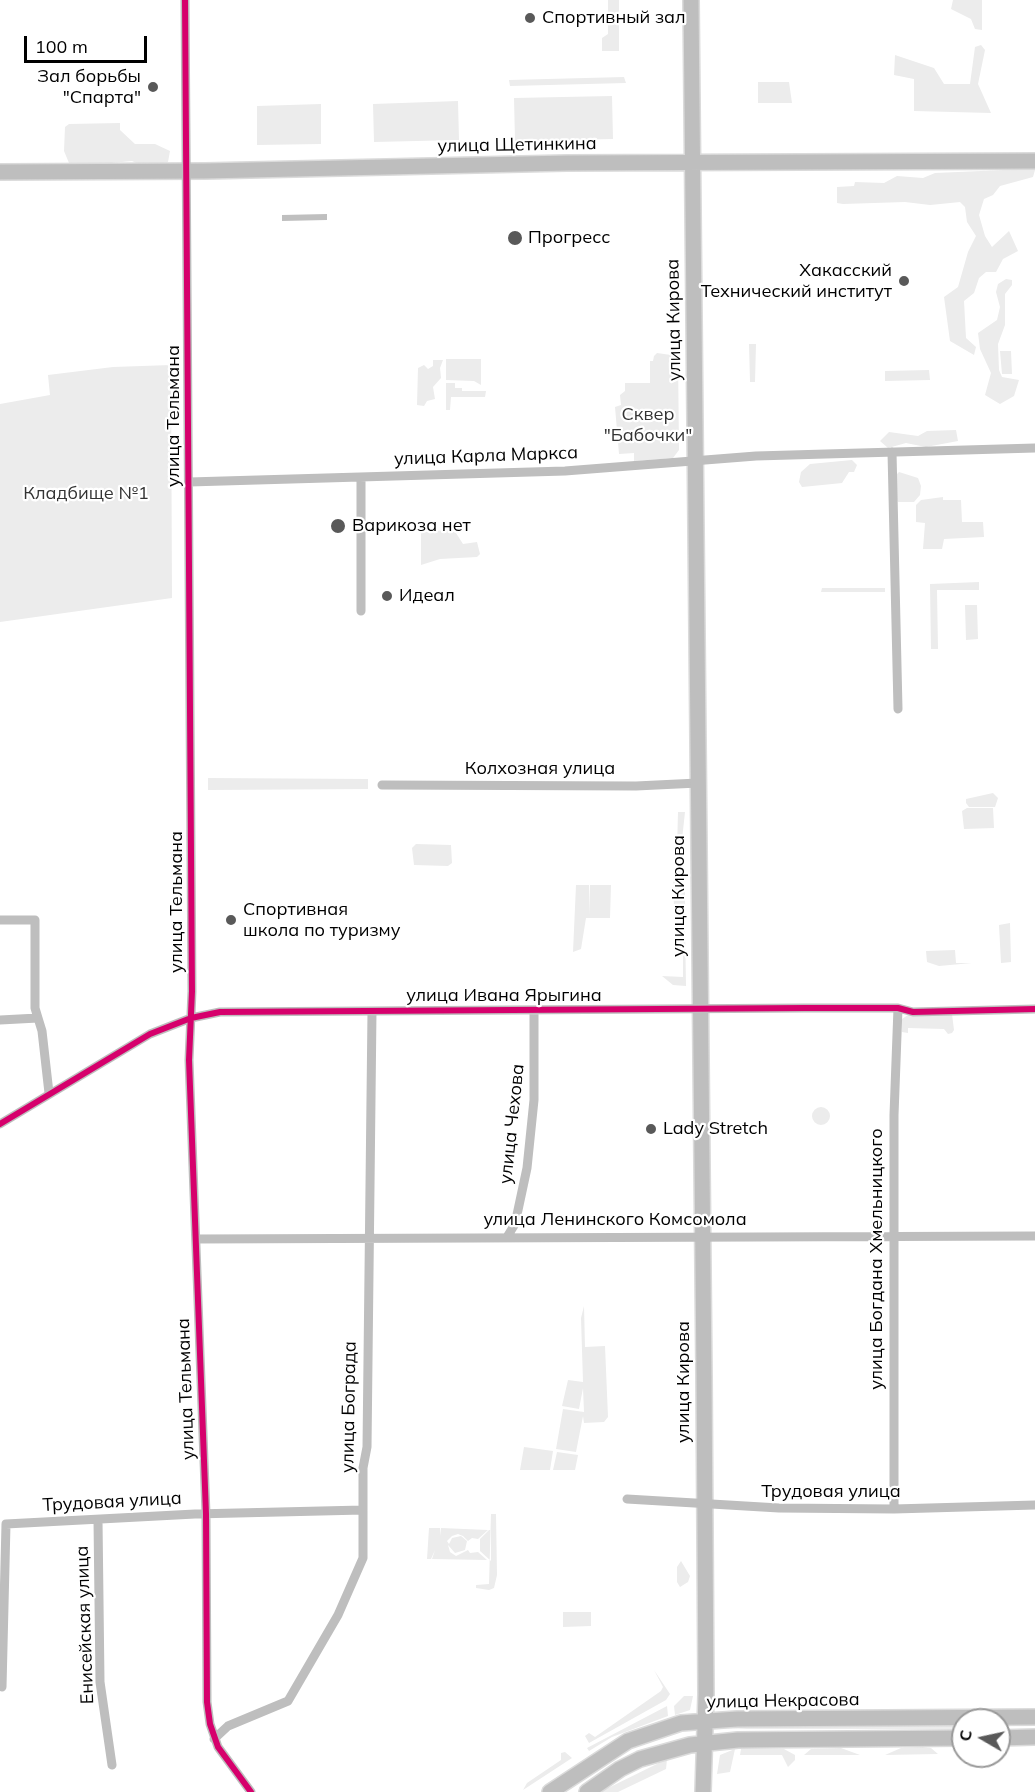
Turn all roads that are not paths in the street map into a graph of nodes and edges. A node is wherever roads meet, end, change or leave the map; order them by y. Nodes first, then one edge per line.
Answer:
1 (185, 0) edge
2 (691, 0) edge
3 (1035, 161) edge
4 (693, 163) junction
5 (186, 171) junction
6 (0, 172) edge
7 (1035, 447) edge
8 (892, 452) junction
9 (695, 461) junction
10 (361, 477) junction
11 (189, 482) junction
12 (361, 611) dead end
13 (898, 709) dead end
14 (698, 783) junction
15 (382, 785) dead end
16 (0, 920) edge
17 (898, 1008) junction
18 (699, 1009) junction
19 (1035, 1009) edge
20 (372, 1011) junction
21 (534, 1011) junction
22 (38, 1018) junction
23 (191, 1018) junction
24 (0, 1020) edge
25 (49, 1093) junction
26 (0, 1124) edge
27 (893, 1235) junction
28 (1035, 1236) edge
29 (368, 1237) junction
30 (507, 1237) junction
31 (702, 1237) junction
32 (196, 1239) junction
33 (627, 1499) dead end
34 (704, 1504) junction
35 (1035, 1505) edge
36 (894, 1509) junction
37 (363, 1510) junction
38 (206, 1514) junction
39 (98, 1520) junction
40 (2, 1687) dead end
41 (1035, 1717) edge
42 (705, 1721) junction
43 (1035, 1737) edge
44 (951, 1738) edge
45 (1011, 1738) edge
46 (214, 1739) junction
47 (704, 1744) junction
48 (112, 1765) dead end
49 (251, 1792) edge
50 (550, 1792) edge
51 (587, 1792) edge
52 (703, 1792) edge

1 - 5 street, улица Тельмана
2 - 4 main road, улица Кирова
3 - 4 main road, улица Щетинкина
4 - 5 main road, улица Щетинкина
4 - 9 main road, улица Кирова
5 - 6 main road, улица Щетинкина
5 - 11 street, улица Тельмана
7 - 8 street, улица Карла Маркса
8 - 9 street, улица Карла Маркса
8 - 13 street
9 - 10 street, улица Карла Маркса
9 - 14 main road, улица Кирова
10 - 11 street, улица Карла Маркса
10 - 12 street
11 - 23 street, улица Тельмана
14 - 15 street, Колхозная улица
14 - 18 main road, улица Кирова
16 - 22 street
17 - 18 street, улица Ивана Ярыгина
17 - 19 street, улица Ивана Ярыгина
17 - 27 street, улица Богдана Хмельницкого
18 - 21 street, улица Ивана Ярыгина
18 - 31 main road, улица Кирова
20 - 21 street, улица Ивана Ярыгина
20 - 23 street, улица Ивана Ярыгина
20 - 29 street, улица Бограда
21 - 30 street, улица Чехова
22 - 24 street
22 - 25 street
23 - 25 street, улица Ивана Ярыгина
23 - 32 street, улица Тельмана
25 - 26 street, улица Ивана Ярыгина
27 - 28 street, улица Ленинского Комсомола
27 - 31 street, улица Ленинского Комсомола
27 - 36 street, улица Богдана Хмельницкого
29 - 30 street, улица Ленинского Комсомола
29 - 32 street, улица Ленинского Комсомола
29 - 37 street, улица Бограда
30 - 31 street, улица Ленинского Комсомола
31 - 34 main road, улица Кирова
32 - 38 street, улица Тельмана
33 - 34 street, Трудовая улица
34 - 36 street, Трудовая улица
34 - 42 main road, улица Кирова
35 - 36 street, Трудовая улица
37 - 38 street, Трудовая улица
37 - 46 street, улица Бограда
38 - 39 street, Трудовая улица
38 - 46 street, улица Тельмана
39 - 40 street, Трудовая улица
39 - 48 street, Енисейская улица
41 - 42 main road, улица Некрасова
42 - 47 main road, улица Кирова
42 - 50 main road, улица Некрасова
43 - 45 main road
44 - 47 main road
46 - 49 street, улица Тельмана
47 - 51 main road
47 - 52 main road, улица Кирова

